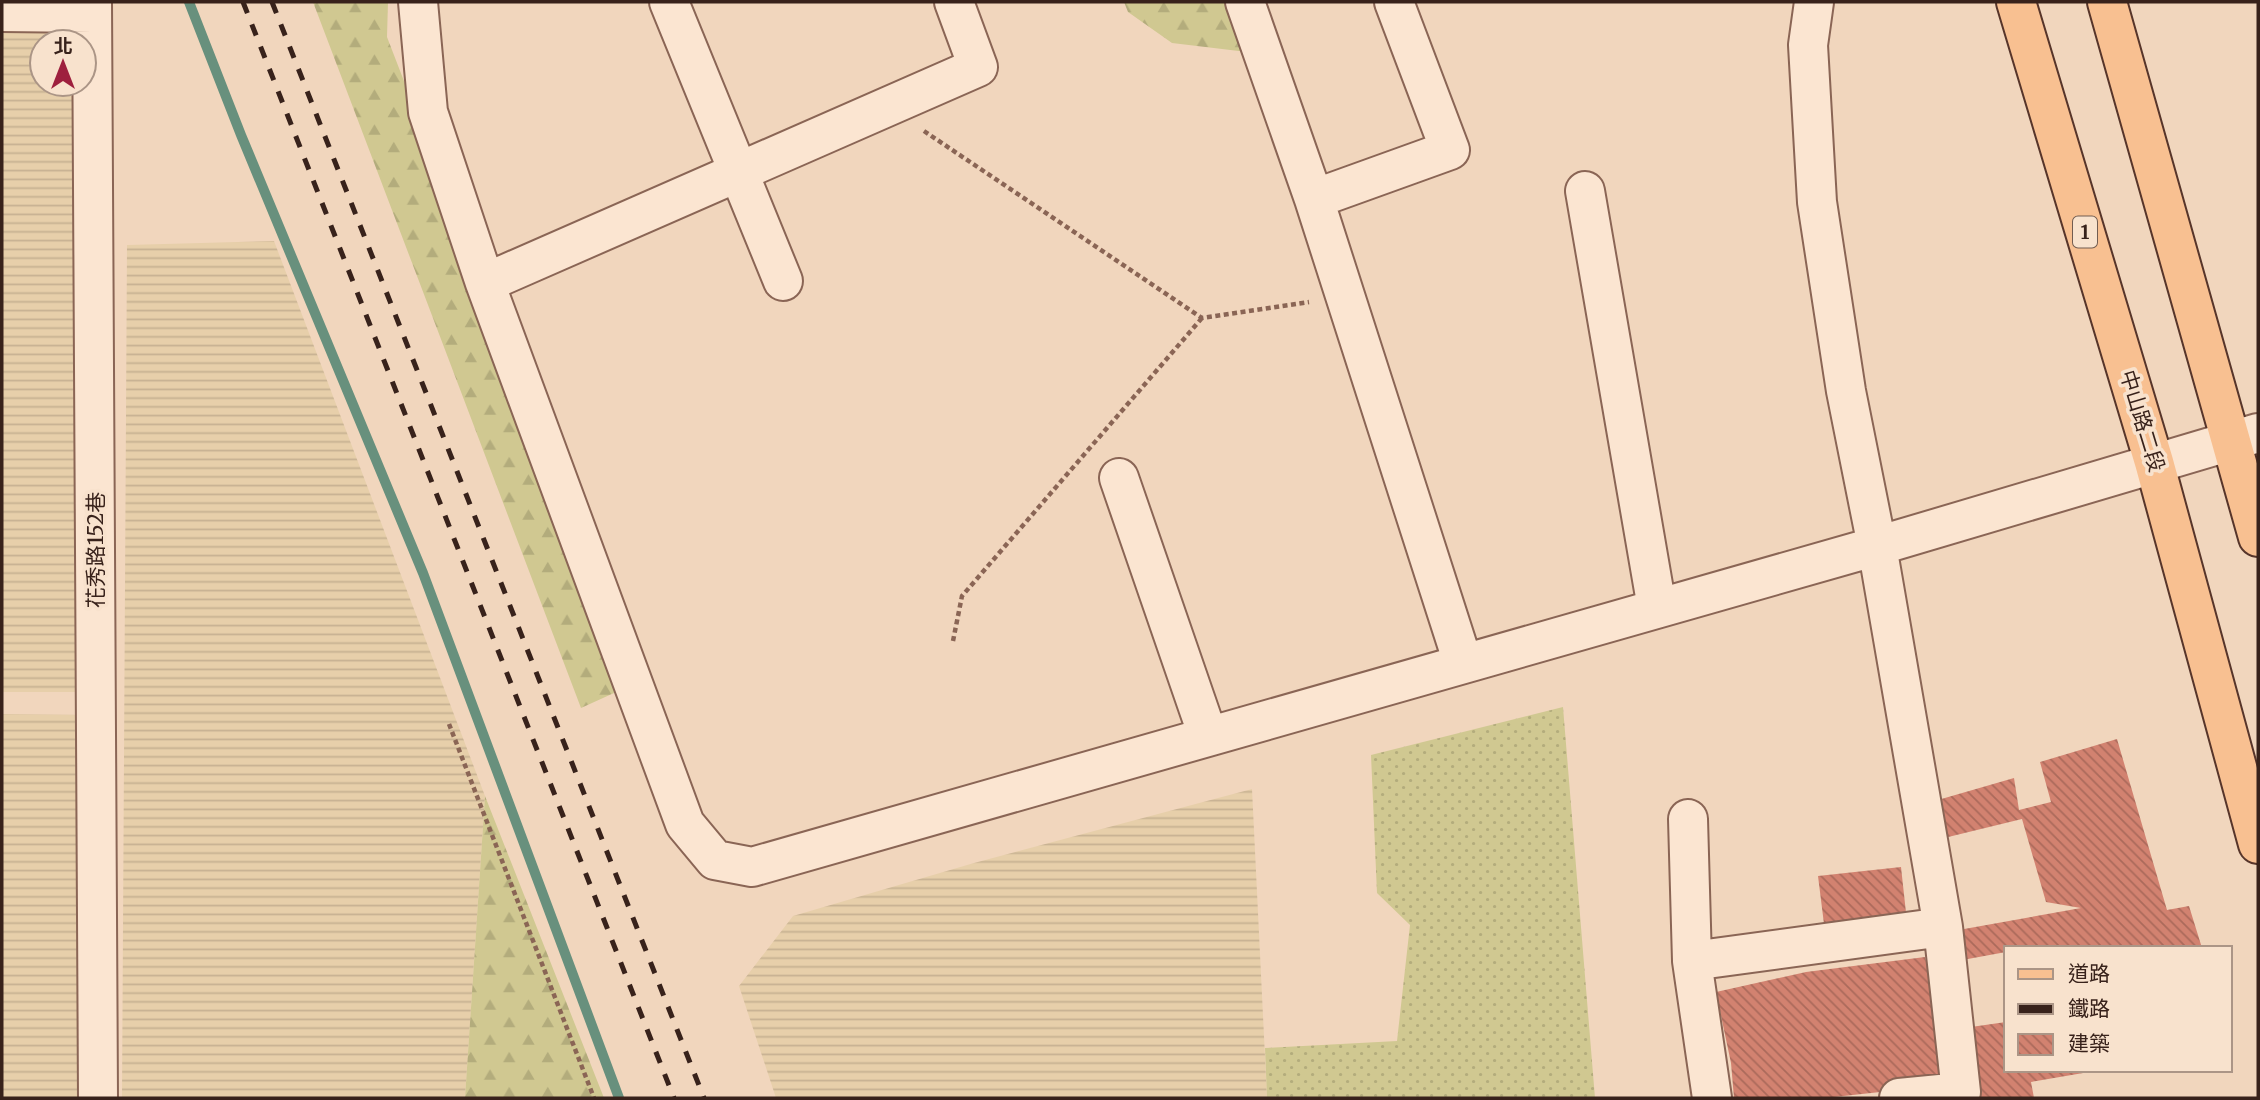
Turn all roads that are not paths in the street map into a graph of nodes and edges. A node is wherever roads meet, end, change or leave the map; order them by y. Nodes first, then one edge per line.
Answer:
1 (418, 2) edge
2 (669, 2) edge
3 (954, 2) edge
4 (1245, 2) edge
5 (1394, 2) edge
6 (1814, 2) edge
7 (2016, 2) edge
8 (2107, 2) edge
9 (92, 7) edge
10 (2, 12) edge
11 (738, 172) junction
12 (1585, 191) dead end
13 (1314, 200) junction
14 (783, 281) dead end
15 (485, 283) junction
16 (2244, 437) edge
17 (2154, 462) junction
18 (1119, 478) dead end
19 (2258, 537) edge
20 (1877, 546) junction
21 (1657, 608) junction
22 (1463, 663) junction
23 (1208, 736) junction
24 (1688, 819) dead end
25 (2258, 844) edge
26 (1943, 927) junction
27 (1692, 961) junction
28 (98, 1098) edge
29 (1712, 1098) edge
30 (1899, 1098) edge

1 - 15 street
2 - 11 street
3 - 11 street
4 - 13 street
5 - 13 street
6 - 20 street
7 - 17 main road, 中山路二段 / 1
8 - 16 main road
9 - 10 street
9 - 28 street, 花秀路152巷
11 - 14 street
11 - 15 street
12 - 21 street
13 - 22 street
15 - 23 street
16 - 17 street
16 - 19 main road
17 - 20 street
17 - 25 main road, 中山路二段 / 1
18 - 23 street
20 - 21 street
20 - 26 street
21 - 22 street
22 - 23 street
24 - 27 street
26 - 27 street
26 - 30 street
27 - 29 street

